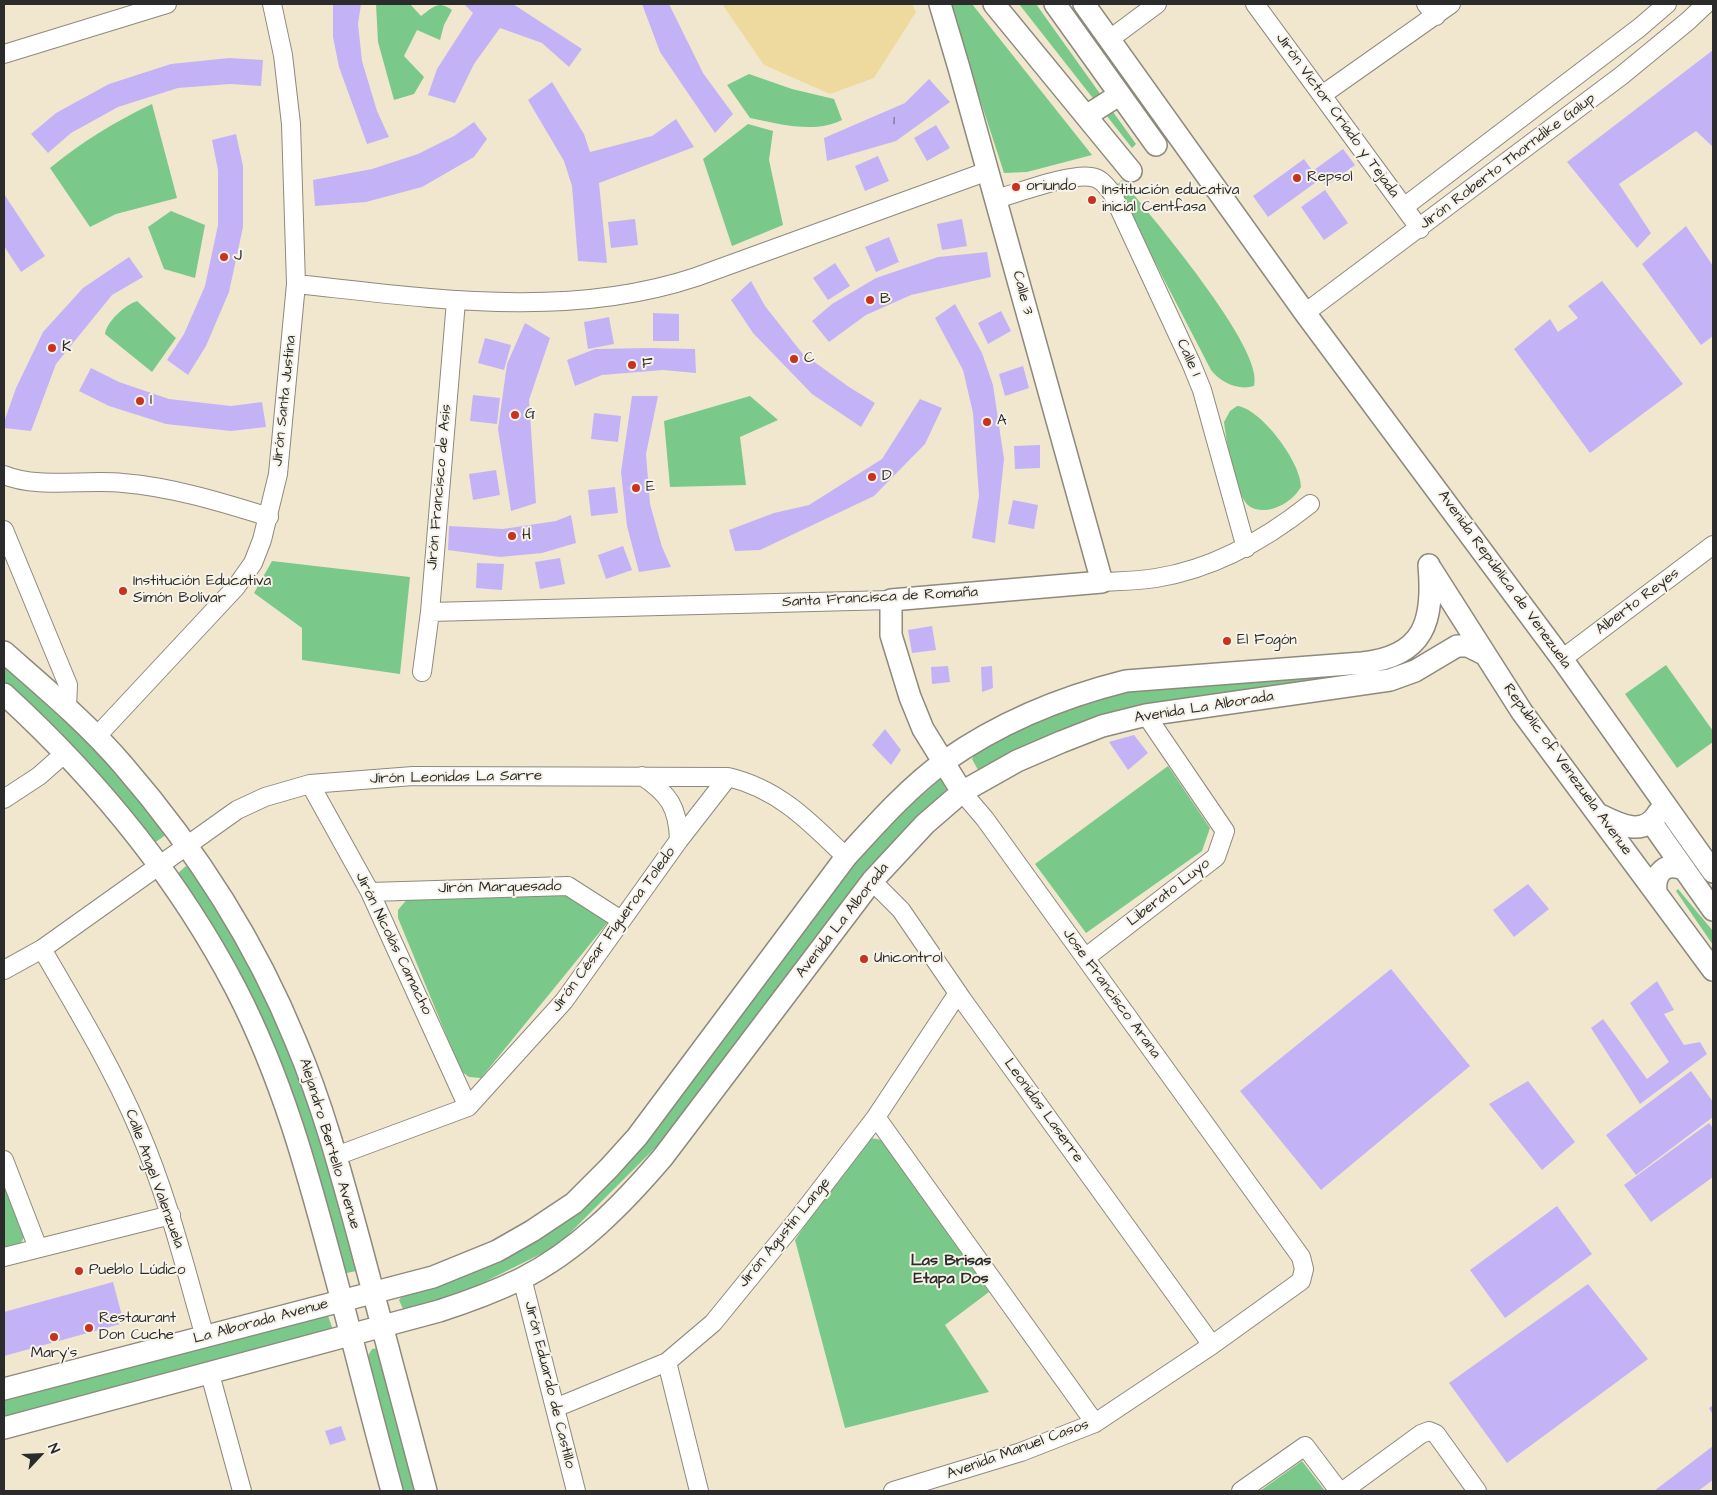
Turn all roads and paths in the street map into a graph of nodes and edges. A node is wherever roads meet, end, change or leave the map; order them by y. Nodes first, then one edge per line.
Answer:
1 (167, 4) edge
2 (272, 4) edge
3 (940, 4) edge
4 (994, 4) edge
5 (1055, 4) edge
6 (1084, 4) edge
7 (1157, 4) edge
8 (1255, 4) edge
9 (1451, 4) edge
10 (1667, 4) edge
11 (1706, 4) edge
12 (1431, 10) edge
13 (1072, 28) junction
14 (1110, 39) junction
15 (4, 54) edge
16 (1119, 95) junction
17 (1322, 95) junction
18 (1086, 116) junction
19 (1156, 144) dead end
20 (1131, 170) dead end
21 (988, 171) junction
22 (996, 199) junction
23 (1404, 207) junction
24 (1420, 228) junction
25 (296, 284) junction
26 (456, 301) junction
27 (1305, 313) junction
28 (5, 479) edge
29 (1310, 504) dead end
30 (268, 517) junction
31 (4, 530) edge
32 (1713, 545) edge
33 (1246, 548) junction
34 (1429, 565) joint
35 (1102, 582) junction
36 (890, 600) junction
37 (430, 612) junction
38 (4, 652) edge
39 (1482, 653) junction
40 (1562, 659) junction
41 (422, 672) dead end
42 (4, 694) edge
43 (67, 707) junction
44 (1146, 715) junction
45 (97, 736) junction
46 (65, 753) junction
47 (943, 762) junction
48 (642, 776) junction
49 (728, 777) junction
50 (310, 784) junction
51 (962, 792) junction
52 (1661, 798) junction
53 (4, 799) edge
54 (1598, 815) junction
55 (1651, 822) junction
56 (679, 840) junction
57 (186, 846) junction
58 (846, 857) junction
59 (160, 864) junction
60 (1685, 870) junction
61 (1713, 872) edge
62 (872, 880) junction
63 (370, 892) junction
64 (1656, 892) junction
65 (1713, 910) edge
66 (621, 920) junction
67 (42, 950) junction
68 (1085, 958) junction
69 (4, 970) edge
70 (1713, 970) edge
71 (958, 993) junction
72 (468, 1107) junction
73 (876, 1117) junction
74 (336, 1156) junction
75 (4, 1160) edge
76 (170, 1215) junction
77 (38, 1248) junction
78 (4, 1257) edge
79 (522, 1278) junction
80 (374, 1293) junction
81 (342, 1301) junction
82 (383, 1327) junction
83 (351, 1335) junction
84 (205, 1337) junction
85 (1212, 1345) junction
86 (667, 1362) junction
87 (210, 1374) junction
88 (4, 1389) edge
89 (555, 1408) junction
90 (1094, 1423) junction
91 (4, 1428) edge
92 (925, 1487) edge
93 (242, 1491) edge
94 (392, 1491) edge
95 (426, 1491) edge
96 (576, 1491) edge
97 (699, 1491) edge
98 (893, 1491) edge
99 (1241, 1491) edge
100 (1339, 1491) edge
101 (1343, 1491) edge
102 (1477, 1491) edge

1 - 15 street
2 - 25 street, Jirón Santa Justina
3 - 21 main road, Calle 3
4 - 18 main road
5 - 13 main road
6 - 14 main road
7 - 14 street
8 - 17 street, Jirón Victor Criado y Tejada
9 - 12 street
10 - 23 street, Jirón Roberto Thorndike Galup
11 - 24 street, Jirón Roberto Thorndike Galup
12 - 17 street
13 - 14 main road
13 - 16 main road
14 - 27 main road, Avenida República de Venezuela
16 - 18 main road
16 - 19 main road
17 - 23 street, Jirón Victor Criado y Tejada
18 - 20 main road
21 - 22 main road, Calle 3
21 - 26 street
22 - 33 street, Calle 1
22 - 35 main road, Calle 3
23 - 24 street, Jirón Victor Criado y Tejada
24 - 27 street, Jirón Roberto Thorndike Galup
25 - 26 street
25 - 30 street, Jirón Santa Justina
26 - 37 street, Jirón Francisco de Asis
27 - 40 main road, Avenida República de Venezuela
28 - 30 street
29 - 33 street, Santa Francisca de Romaña
30 - 45 street, Jirón Santa Justina
31 - 43 street
32 - 40 street, Alberto Reyes
33 - 35 street, Santa Francisca de Romaña
34 - 39 main road, Republic of Venezuela Avenue
34 - 47 main road, Avenida La Alborada
35 - 36 main road, Santa Francisca de Romaña
36 - 37 street, Santa Francisca de Romaña
36 - 47 main road, Jose Francisco Arana
37 - 41 street, Jirón Francisco de Asis
38 - 43 main road, Alejandro Bertello Avenue
39 - 44 main road, Avenida La Alborada
39 - 54 main road, Republic of Venezuela Avenue
40 - 52 main road, Avenida República de Venezuela
42 - 46 main road, Alejandro Bertello Avenue
43 - 45 main road, Alejandro Bertello Avenue
44 - 51 main road, Avenida La Alborada
44 - 68 street, Liberato Luyo
45 - 57 main road, Alejandro Bertello Avenue
46 - 53 street
46 - 59 main road, Alejandro Bertello Avenue
47 - 51 main road, Jose Francisco Arana
47 - 58 main road, Avenida La Alborada
48 - 49 street, Jirón Leonidas La Sarre
48 - 50 street, Jirón Leonidas La Sarre
48 - 56 street
49 - 56 street, Jirón César Figueroa Toledo
49 - 58 street, Jirón Leonidas La Sarre
50 - 57 street, Jirón Leonidas La Sarre
50 - 63 street, Jirón Nicolás Camacho
51 - 62 main road, Avenida La Alborada
51 - 68 street, Jose Francisco Arana
52 - 55 main road
52 - 61 main road, Avenida República de Venezuela
54 - 55 main road
54 - 64 main road, Republic of Venezuela Avenue
55 - 60 main road
56 - 66 street, Jirón César Figueroa Toledo
57 - 59 street, Jirón Leonidas La Sarre
57 - 74 main road, Alejandro Bertello Avenue
58 - 80 main road, Avenida La Alborada
59 - 67 street, Jirón Leonidas La Sarre
59 - 81 main road, Alejandro Bertello Avenue
60 - 64 main road
60 - 65 main road
62 - 71 street, Leonidas Laserre
62 - 79 main road, Avenida La Alborada
63 - 66 street, Jirón Marquesado
63 - 72 street, Jirón Nicolás Camacho
64 - 70 main road, Republic of Venezuela Avenue
66 - 72 street, Jirón César Figueroa Toledo
67 - 69 street, Jirón Leonidas La Sarre
67 - 76 street, Calle Angel Valenzuela
68 - 85 street, Jose Francisco Arana
71 - 73 street, Jirón Agustín Lange
71 - 85 street, Leonidas Laserre
72 - 74 street, Jirón César Figueroa Toledo
73 - 86 street, Jirón Agustín Lange
73 - 90 street
74 - 80 main road, Alejandro Bertello Avenue
75 - 77 street
76 - 77 street
76 - 84 street, Calle Angel Valenzuela
77 - 78 street
79 - 82 main road, Avenida La Alborada
79 - 89 street, Jirón Eduardo de Castillo
80 - 81 main road, La Alborada Avenue
80 - 82 main road, Alejandro Bertello Avenue
81 - 83 main road, Alejandro Bertello Avenue
81 - 84 main road, La Alborada Avenue
82 - 83 main road, Avenida La Alborada
82 - 95 main road, Alejandro Bertello Avenue
83 - 87 main road
83 - 94 main road, Alejandro Bertello Avenue
84 - 88 main road, La Alborada Avenue
85 - 90 street, Avenida Manuel Casos
86 - 89 street, Jirón Agustín Lange
86 - 97 street
87 - 91 main road
87 - 93 street
89 - 96 street, Jirón Eduardo de Castillo
90 - 92 street, Avenida Manuel Casos
92 - 98 street, Avenida Manuel Casos
99 - 100 street
101 - 102 street

